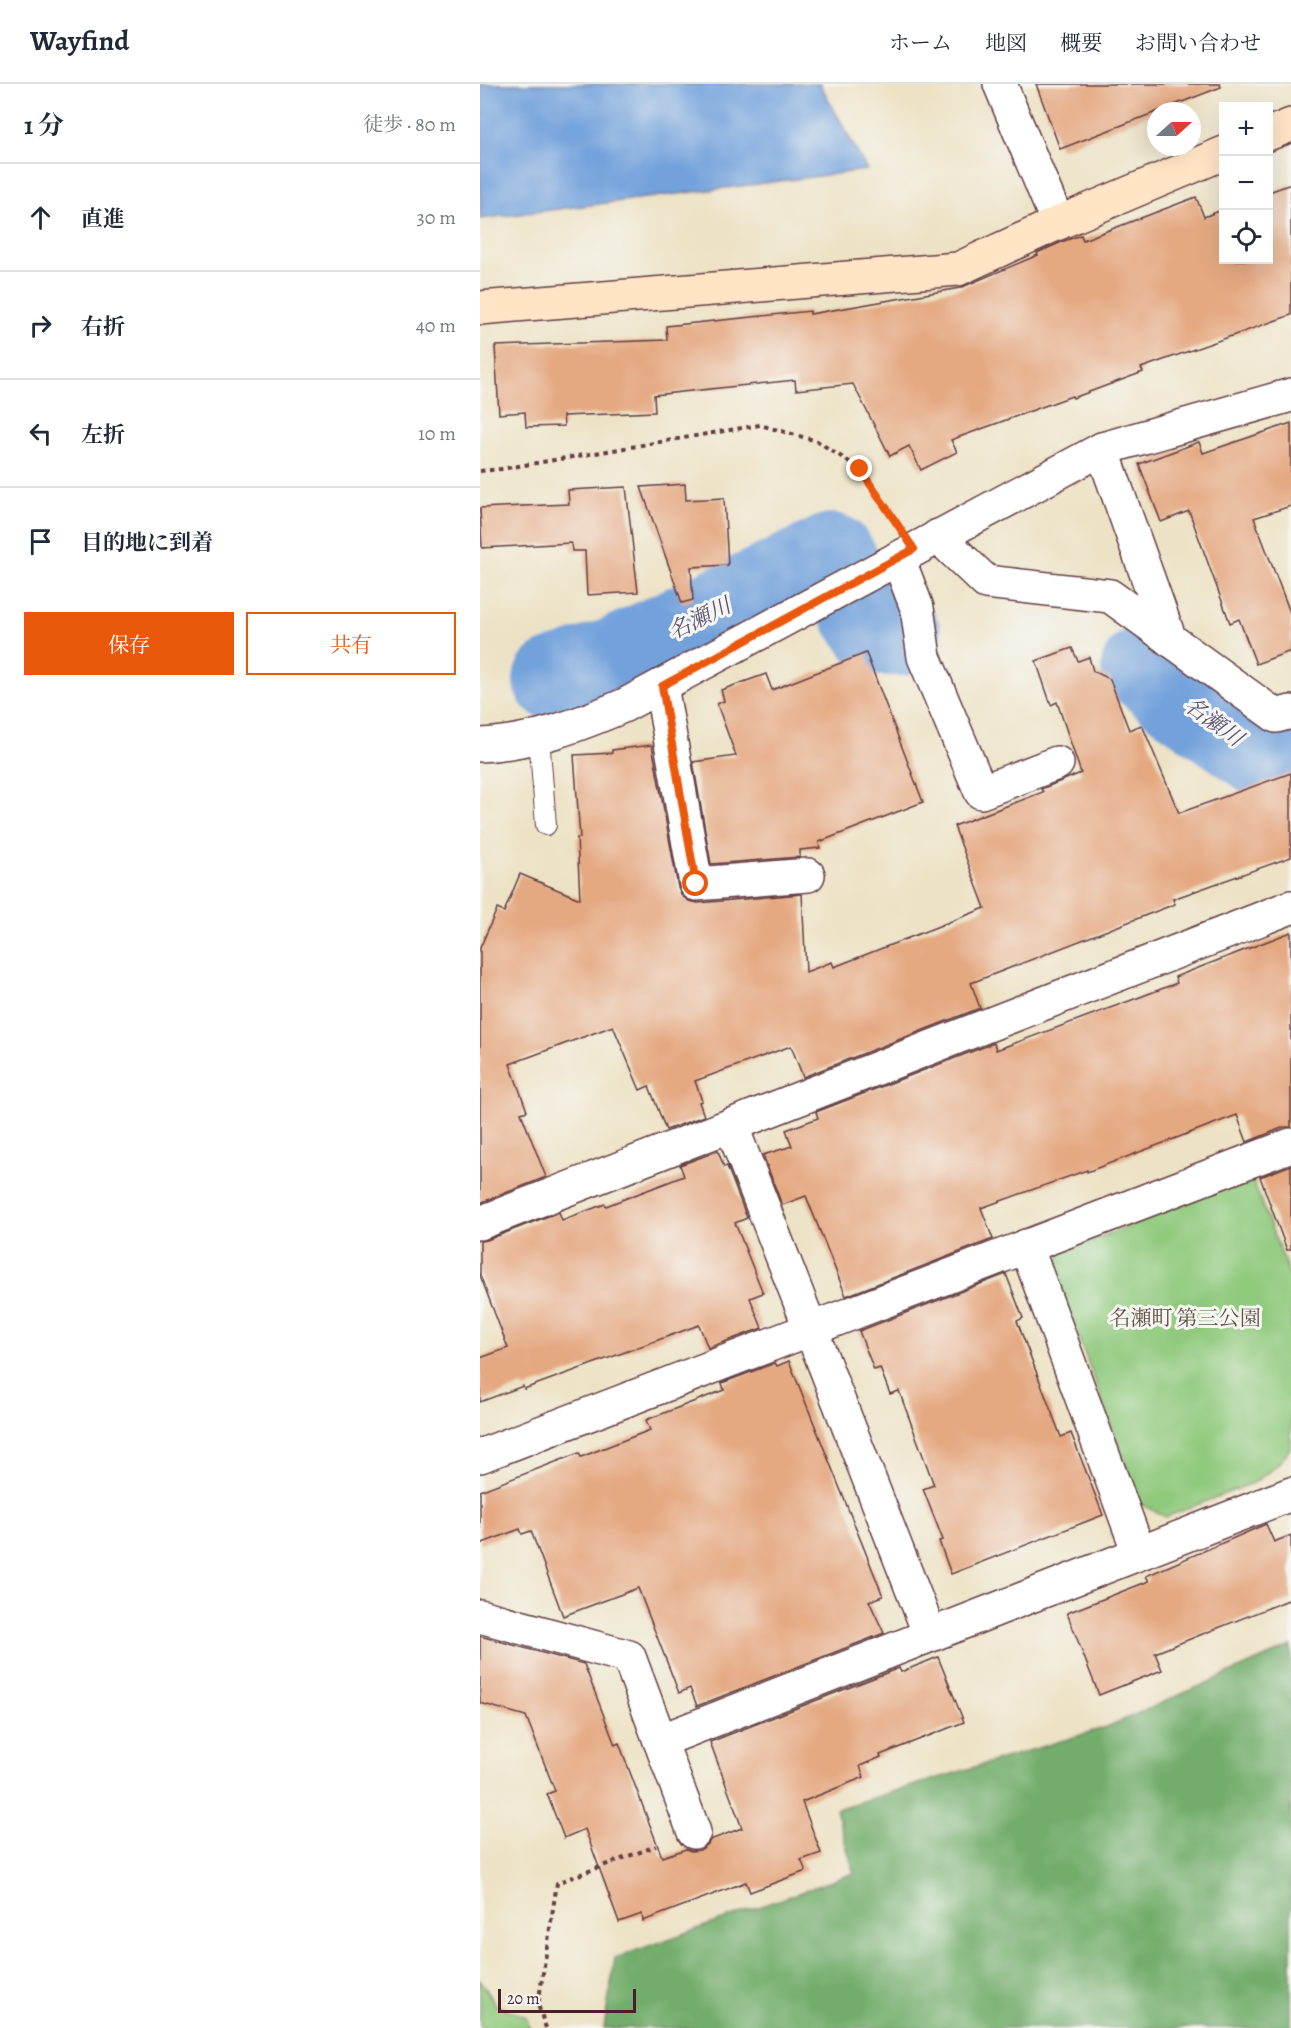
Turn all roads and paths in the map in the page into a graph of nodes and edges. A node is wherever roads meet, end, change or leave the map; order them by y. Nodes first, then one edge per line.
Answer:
1 (1000, 84) edge
2 (1291, 125) edge
3 (1273, 132) edge
4 (1219, 155) edge
5 (1058, 223) junction
6 (480, 308) edge
7 (1291, 395) edge
8 (1102, 449) junction
9 (480, 471) edge
10 (917, 547) junction
11 (1170, 640) junction
12 (662, 686) junction
13 (1291, 712) edge
14 (539, 737) junction
15 (480, 745) edge
16 (1057, 763) dead end
17 (546, 825) dead end
18 (808, 875) dead end
19 (1291, 907) edge
20 (731, 1125) junction
21 (1291, 1145) edge
22 (480, 1223) edge
23 (1026, 1246) junction
24 (810, 1329) junction
25 (480, 1456) edge
26 (1291, 1494) edge
27 (1139, 1553) junction
28 (480, 1616) edge
29 (930, 1635) junction
30 (660, 1741) junction
31 (694, 1832) joint
32 (546, 2028) edge

1 - 5 street
2 - 3 street
4 - 5 street
5 - 6 street
7 - 8 street
8 - 10 street
8 - 11 street
9 - 10 path
10 - 11 street
10 - 12 street
10 - 16 street
11 - 13 street
12 - 14 street
12 - 18 street
14 - 15 street
14 - 17 lane
19 - 20 street
20 - 22 street
20 - 24 street
21 - 23 street
23 - 24 street
23 - 27 street
24 - 25 street
24 - 29 street
26 - 27 street
27 - 29 street
28 - 30 street
29 - 30 street
30 - 31 street
31 - 32 path

